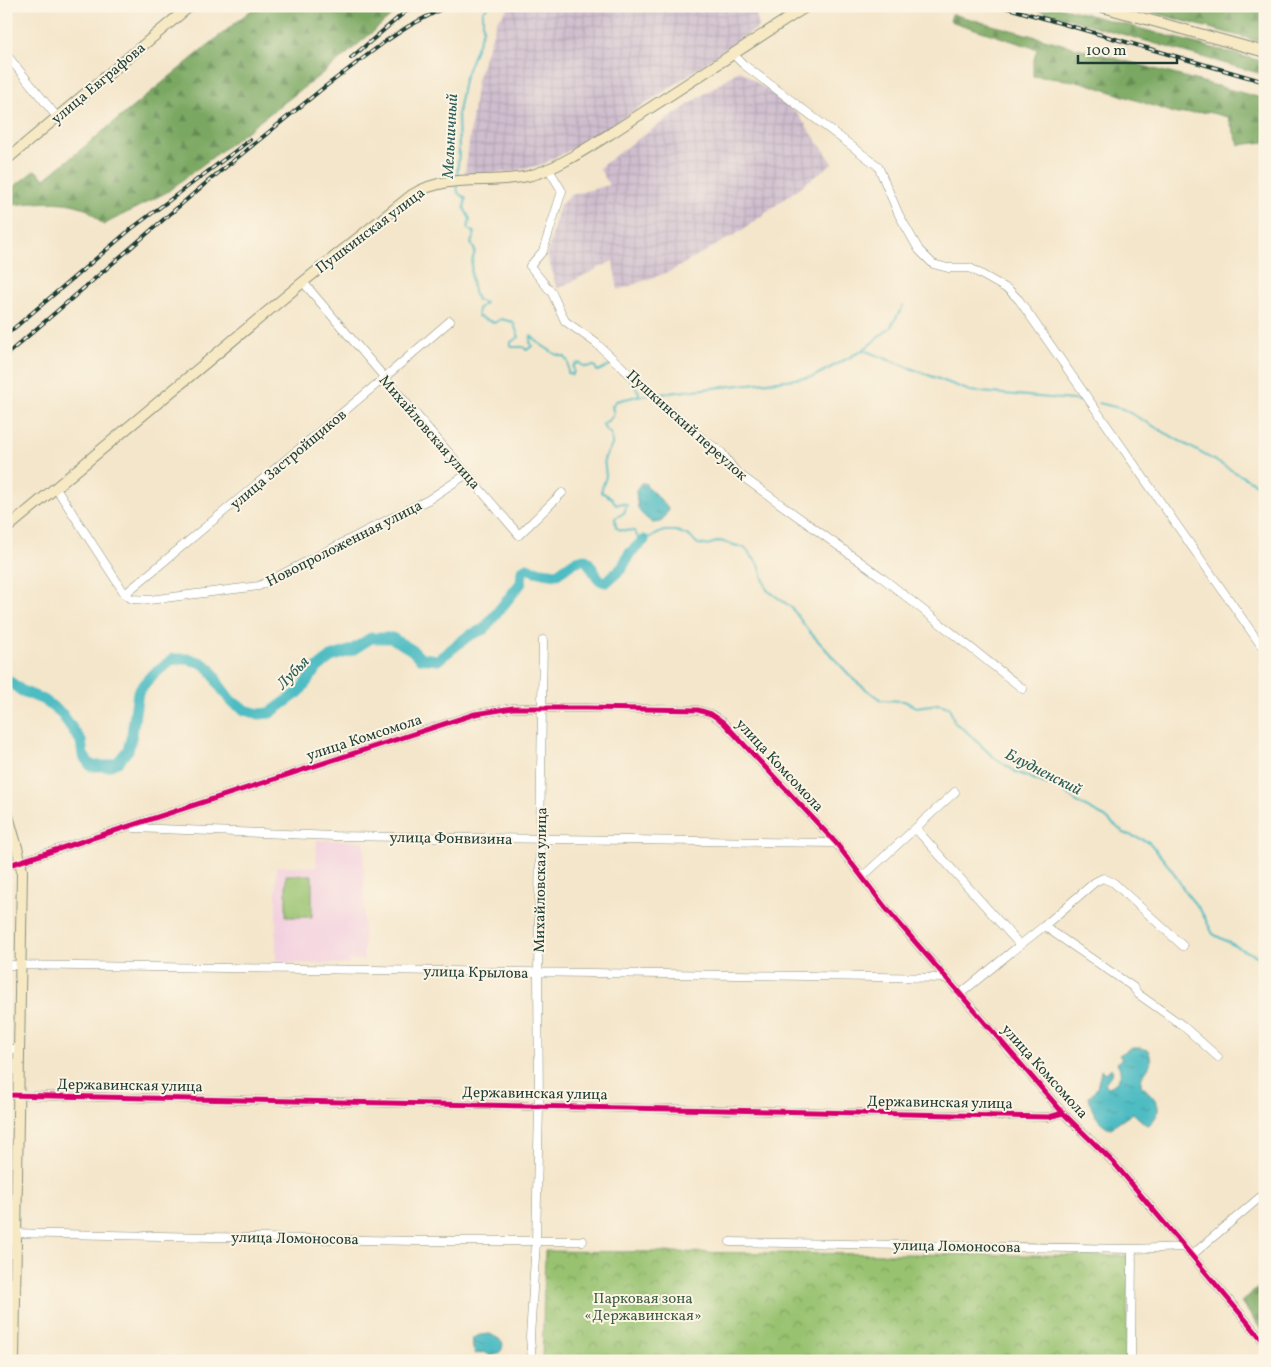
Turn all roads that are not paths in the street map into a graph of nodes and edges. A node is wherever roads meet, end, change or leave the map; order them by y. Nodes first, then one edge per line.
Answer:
1 (190, 6) edge
2 (807, 6) edge
3 (1099, 6) edge
4 (1265, 52) edge
5 (6, 54) edge
6 (733, 54) junction
7 (57, 117) junction
8 (6, 160) edge
9 (548, 168) junction
10 (303, 282) junction
11 (450, 321) dead end
12 (384, 378) junction
13 (467, 474) junction
14 (56, 488) junction
15 (562, 493) dead end
16 (6, 529) edge
17 (125, 594) junction
18 (543, 640) dead end
19 (1265, 651) edge
20 (1023, 689) dead end
21 (542, 708) junction
22 (955, 792) dead end
23 (6, 809) edge
24 (127, 828) junction
25 (916, 829) junction
26 (540, 839) junction
27 (836, 843) junction
28 (20, 861) junction
29 (6, 866) edge
30 (862, 877) junction
31 (1044, 926) junction
32 (1020, 945) junction
33 (1183, 946) dead end
34 (6, 965) edge
35 (20, 965) junction
36 (538, 973) junction
37 (946, 978) junction
38 (960, 994) junction
39 (6, 1049) edge
40 (19, 1049) junction
41 (1218, 1057) dead end
42 (6, 1096) edge
43 (19, 1096) junction
44 (539, 1106) junction
45 (1063, 1113) junction
46 (1262, 1195) edge
47 (1265, 1206) edge
48 (11, 1233) edge
49 (583, 1241) dead end
50 (536, 1242) junction
51 (730, 1242) dead end
52 (1185, 1247) junction
53 (1132, 1249) junction
54 (1192, 1256) junction
55 (1265, 1343) edge
56 (14, 1361) edge
57 (532, 1361) edge
58 (1131, 1361) edge

1 - 7 street, улица Евграфова
2 - 6 street, Пушкинская улица
3 - 4 street
5 - 7 street
6 - 9 street, Пушкинская улица
6 - 19 street
7 - 8 street, улица Евграфова
9 - 10 street, Пушкинская улица
9 - 20 street, Пушкинский переулок
10 - 12 street, Михайловская улица
10 - 14 street, Пушкинская улица
11 - 12 street, улица Застройщиков
12 - 13 street, Михайловская улица
12 - 17 street, улица Застройщиков
13 - 15 street, Михайловская улица
13 - 17 street, Новопроложенная улица
14 - 16 street, Пушкинская улица
14 - 17 street
18 - 21 street, Михайловская улица
21 - 24 street, улица Комсомола
21 - 26 street, Михайловская улица
21 - 27 street, улица Комсомола
22 - 25 street
23 - 28 street
24 - 26 street, улица Фонвизина
24 - 28 street, улица Комсомола
25 - 30 street
25 - 32 street
26 - 27 street, улица Фонвизина
26 - 36 street, Михайловская улица
27 - 30 street, улица Комсомола
28 - 29 street, улица Комсомола
28 - 35 street
30 - 37 street, улица Комсомола
31 - 32 street
31 - 33 street
31 - 41 street
32 - 38 street
34 - 35 street, улица Крылова
35 - 36 street, улица Крылова
35 - 40 street
36 - 37 street, улица Крылова
36 - 44 street, Михайловская улица
37 - 38 street, улица Комсомола
38 - 45 street, улица Комсомола
39 - 40 street
40 - 43 street
42 - 43 street, Державинская улица
43 - 44 street, Державинская улица
43 - 48 street
44 - 45 street, Державинская улица
44 - 50 street, Михайловская улица
45 - 52 street, улица Комсомола
46 - 47 street
46 - 54 street
48 - 50 street, улица Ломоносова
48 - 56 street
49 - 50 street, улица Ломоносова
50 - 57 street, Михайловская улица
51 - 53 street, улица Ломоносова
52 - 53 street, улица Ломоносова
52 - 54 street, улица Комсомола
53 - 58 street
54 - 55 street, улица Комсомола

